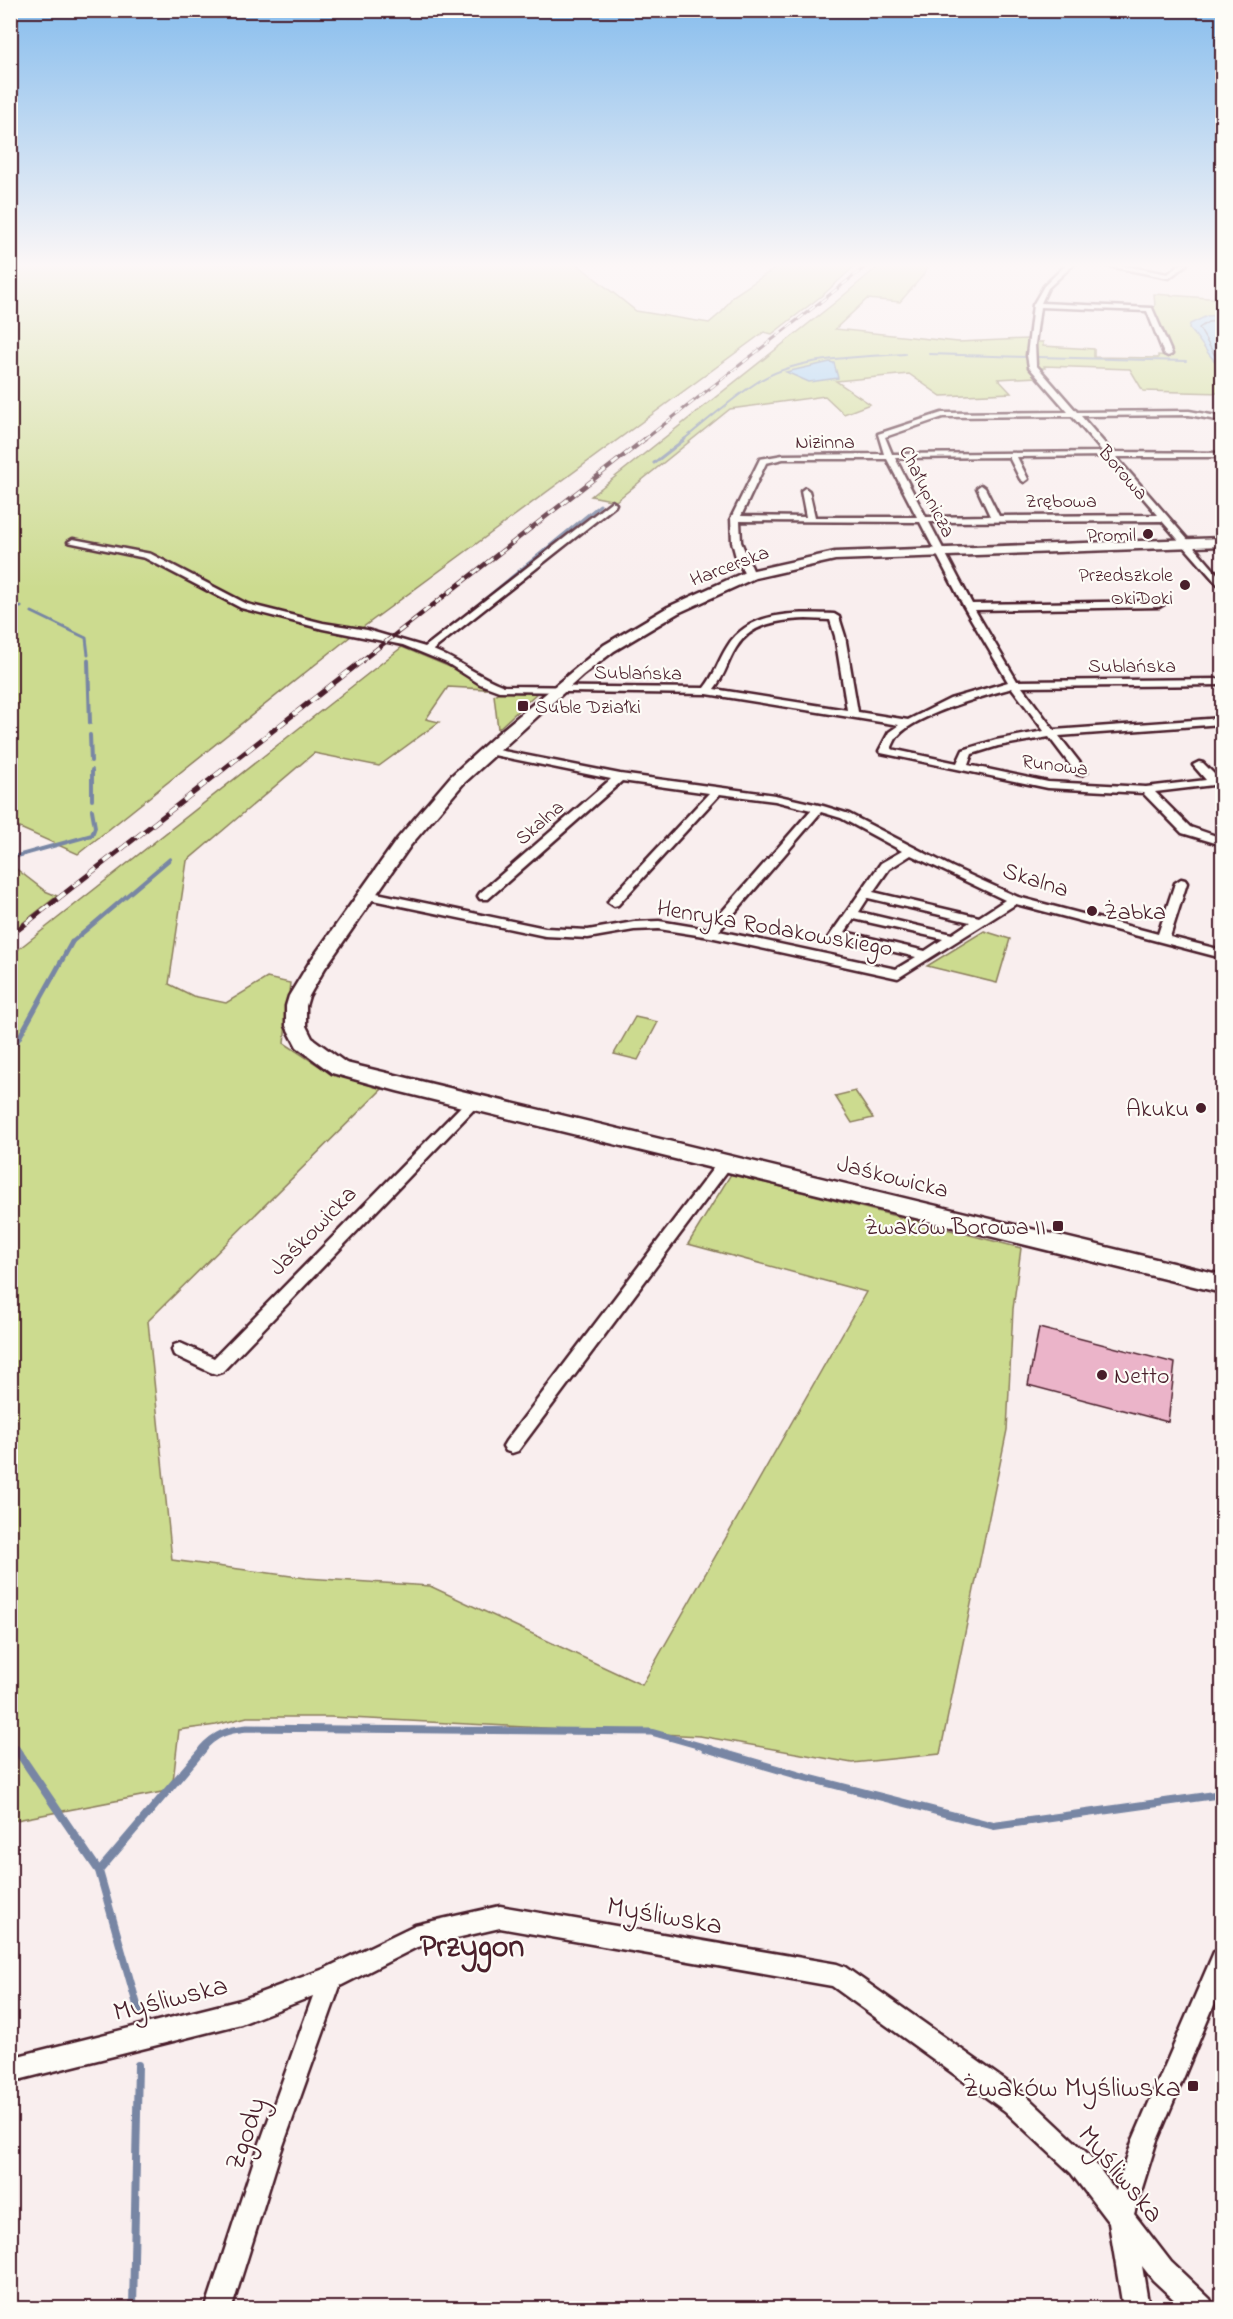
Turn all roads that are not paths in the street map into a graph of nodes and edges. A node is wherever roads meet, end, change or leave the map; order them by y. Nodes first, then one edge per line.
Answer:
1 (1038, 372) edge
2 (1074, 414) junction
3 (1222, 419) edge
4 (1107, 454) junction
5 (1222, 455) edge
6 (1012, 456) junction
7 (891, 457) junction
8 (1024, 479) dead end
9 (981, 488) dead end
10 (805, 491) dead end
11 (612, 504) dead end
12 (735, 518) junction
13 (1162, 518) junction
14 (923, 519) junction
15 (996, 519) junction
16 (812, 520) junction
17 (73, 542) dead end
18 (1222, 542) edge
19 (1186, 543) junction
20 (939, 550) junction
21 (1218, 574) edge
22 (750, 575) junction
23 (1222, 584) edge
24 (1159, 603) dead end
25 (969, 607) junction
26 (426, 651) junction
27 (1222, 682) edge
28 (1014, 684) junction
29 (558, 689) junction
30 (707, 691) junction
31 (853, 714) junction
32 (1222, 721) edge
33 (909, 723) junction
34 (1053, 734) junction
35 (488, 751) junction
36 (1199, 765) dead end
37 (961, 768) junction
38 (1081, 772) dead end
39 (620, 777) junction
40 (1146, 790) junction
41 (716, 792) junction
42 (819, 808) junction
43 (1222, 842) edge
44 (906, 849) junction
45 (1181, 883) dead end
46 (865, 894) junction
47 (367, 895) junction
48 (484, 896) dead end
49 (1014, 900) junction
50 (614, 902) dead end
51 (851, 914) junction
52 (980, 921) junction
53 (710, 933) junction
54 (954, 938) junction
55 (1163, 939) junction
56 (1222, 954) edge
57 (926, 955) junction
58 (473, 1102) junction
59 (726, 1162) junction
60 (1222, 1284) edge
61 (180, 1350) dead end
62 (512, 1446) dead end
63 (1222, 1960) edge
64 (331, 1978) junction
65 (10, 2070) edge
66 (1121, 2217) junction
67 (221, 2308) edge
68 (1136, 2308) edge
69 (1201, 2308) edge

1 - 2 street, Borowa
2 - 3 street
2 - 4 street, Borowa
2 - 7 street, Chałupnicza
4 - 5 street, Nizinna
4 - 6 street, Nizinna
4 - 13 street, Borowa
6 - 7 street, Nizinna
6 - 8 street
7 - 12 street, Nizinna
7 - 14 street, Chałupnicza
9 - 15 street, Zrębowa
10 - 16 street
11 - 26 street
12 - 16 street, Zrębowa
12 - 22 street
13 - 15 street, Zrębowa
13 - 19 street, Borowa
14 - 15 street, Zrębowa
14 - 16 street, Zrębowa
14 - 20 street, Chałupnicza
17 - 26 street, Sublańska
18 - 19 street, Harcerska
19 - 20 street, Harcerska
19 - 21 street, Borowa
20 - 22 street, Harcerska
20 - 25 street, Chałupnicza
21 - 23 street, Borowa
22 - 29 street, Harcerska
24 - 25 street
25 - 28 street, Chałupnicza
26 - 29 street, Sublańska
27 - 28 street, Sublańska
28 - 33 street, Sublańska
28 - 34 street, Runowa
29 - 30 street, Sublańska
29 - 35 street, Harcerska
30 - 31 street, Sublańska
30 - 31 street
31 - 33 street, Sublańska
32 - 34 street, Runowa
33 - 37 street, Runowa
34 - 37 street, Runowa
34 - 38 street, Runowa
35 - 39 street, Skalna
35 - 47 street, Harcerska
36 - 40 street, Runowa
37 - 40 street, Runowa
39 - 41 street, Skalna
39 - 48 street, Skalna
40 - 43 street
41 - 42 street, Skalna
41 - 50 street
42 - 44 street, Skalna
42 - 53 street
44 - 46 street
44 - 49 street, Skalna
45 - 55 street
46 - 51 street
46 - 52 street
47 - 53 street, Henryka Rodakowskiego
47 - 58 street, Jaśkowicka
49 - 52 street, Henryka Rodakowskiego
49 - 55 street, Skalna
51 - 54 street
51 - 57 street
52 - 54 street, Henryka Rodakowskiego
53 - 57 street, Henryka Rodakowskiego
54 - 57 street, Henryka Rodakowskiego
55 - 56 street, Skalna
58 - 59 street, Jaśkowicka
58 - 61 street, Jaśkowicka
59 - 60 street, Jaśkowicka
59 - 62 street
63 - 66 street
64 - 65 street, Myśliwska
64 - 66 street, Myśliwska
64 - 67 street, Zgody
66 - 68 street
66 - 69 street, Myśliwska

